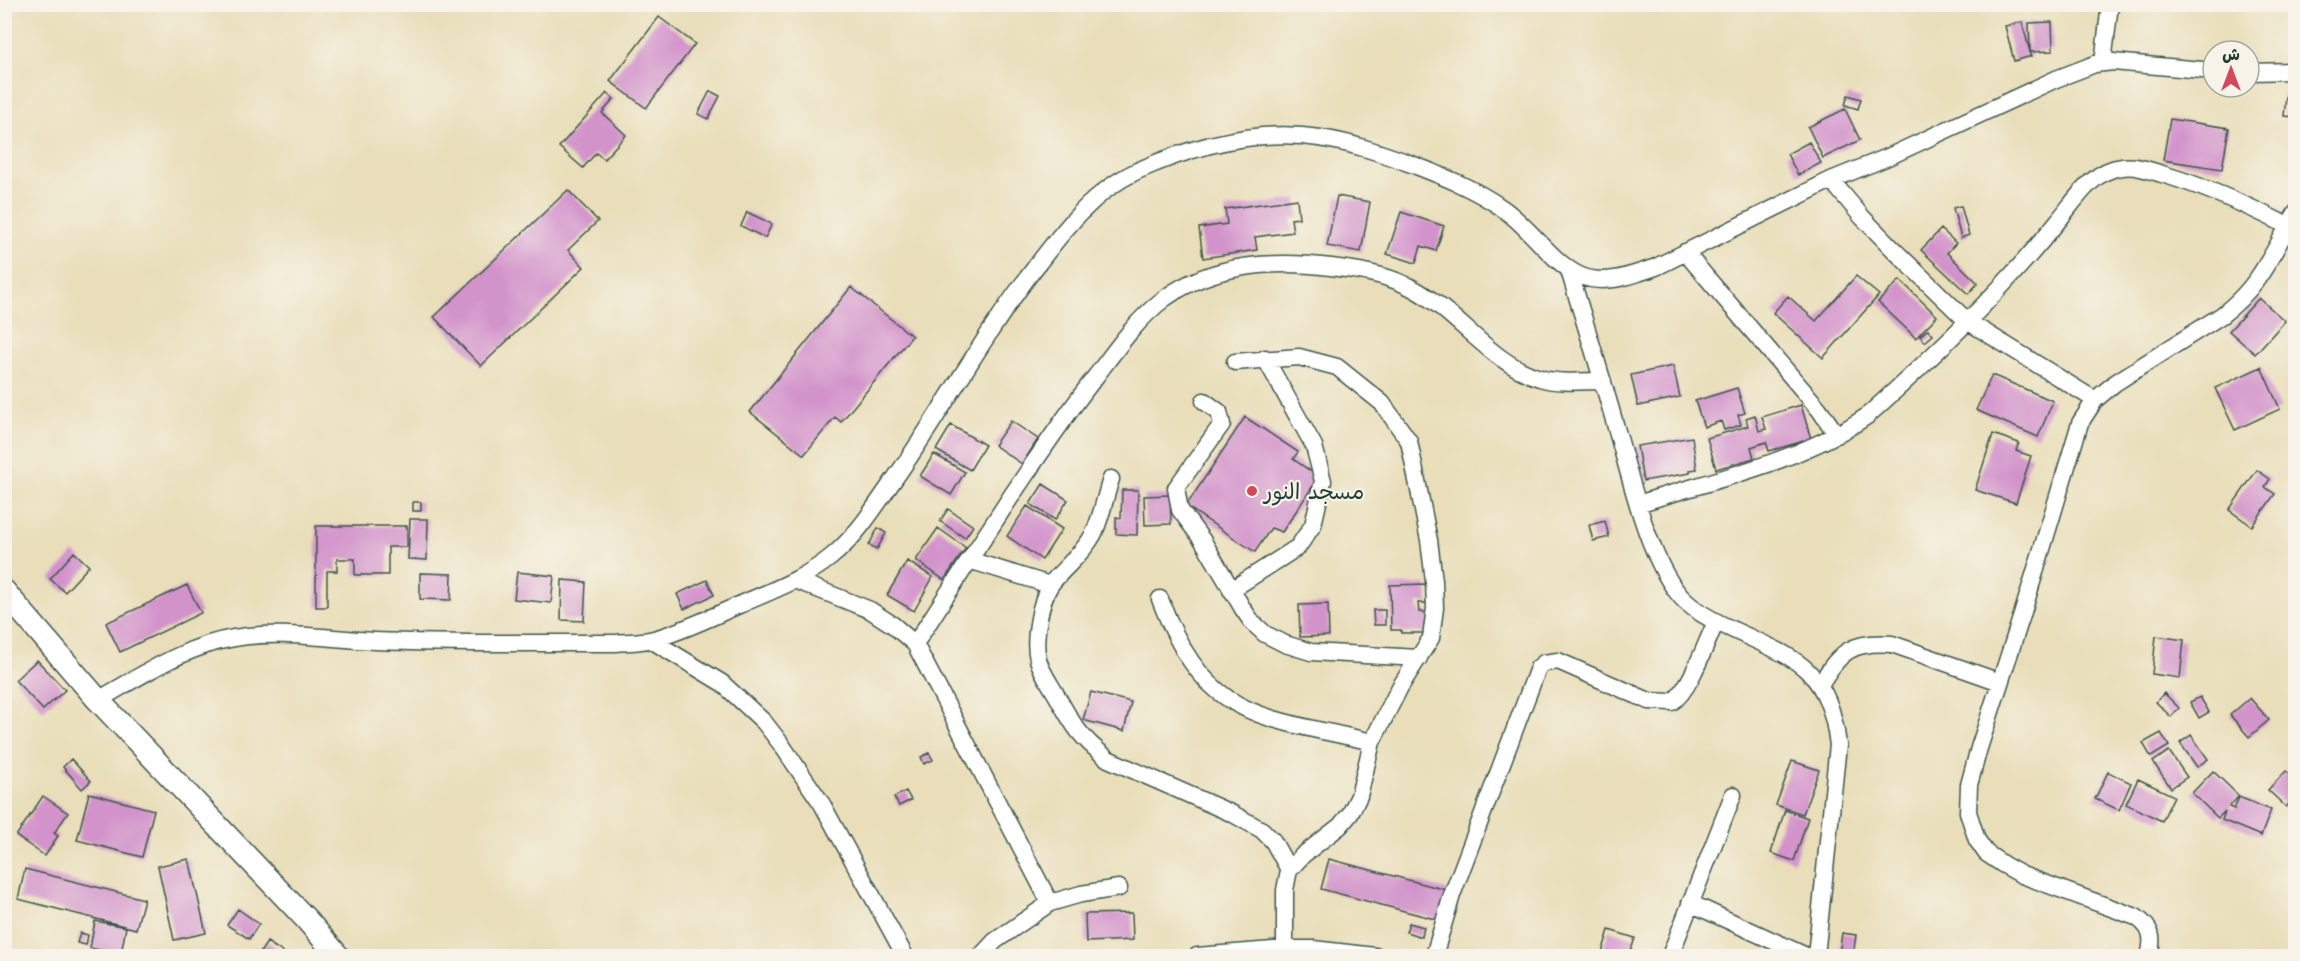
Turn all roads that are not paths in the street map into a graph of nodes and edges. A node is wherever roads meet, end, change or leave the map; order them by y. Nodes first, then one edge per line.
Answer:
1 (2110, 4) edge
2 (2103, 63) junction
3 (2201, 70) edge
4 (2295, 71) edge
5 (2261, 72) edge
6 (1831, 180) junction
7 (2292, 219) edge
8 (1685, 252) junction
9 (1569, 270) junction
10 (1967, 321) junction
11 (1265, 358) junction
12 (1234, 362) dead end
13 (1603, 381) junction
14 (2095, 400) junction
15 (1204, 401) dead end
16 (1837, 435) junction
17 (1111, 479) dead end
18 (1638, 504) junction
19 (969, 560) junction
20 (795, 580) junction
21 (1050, 585) junction
22 (1231, 590) junction
23 (4, 591) edge
24 (1160, 599) dead end
25 (1716, 622) junction
26 (651, 640) junction
27 (915, 644) junction
28 (1419, 658) junction
29 (2000, 682) junction
30 (1820, 685) junction
31 (98, 700) junction
32 (1372, 742) junction
33 (1733, 795) dead end
34 (1289, 870) junction
35 (1119, 888) dead end
36 (1050, 903) junction
37 (1690, 903) junction
38 (1286, 949) junction
39 (338, 957) edge
40 (905, 957) edge
41 (981, 957) edge
42 (1197, 957) edge
43 (1375, 957) edge
44 (1434, 957) edge
45 (1670, 957) edge
46 (1806, 957) edge
47 (1816, 957) edge
48 (2149, 957) edge

1 - 2 street
2 - 3 street
2 - 6 street
4 - 5 street
6 - 8 street
6 - 10 street
7 - 10 street
7 - 14 street
8 - 9 street
8 - 16 street
9 - 13 street
9 - 20 street
10 - 14 street
10 - 16 street
11 - 12 street
11 - 22 street
11 - 28 street
13 - 18 street
13 - 19 street
14 - 29 street
15 - 22 street
16 - 18 street
17 - 21 street
18 - 25 street
19 - 21 street
19 - 27 street
20 - 26 street
20 - 27 street
21 - 34 street
22 - 28 street
23 - 31 main road
24 - 32 street
25 - 30 street
25 - 44 street
26 - 31 street
26 - 40 street
27 - 36 street
28 - 32 street
29 - 30 street
29 - 48 street
30 - 47 street
31 - 39 main road
32 - 34 street
33 - 37 street
34 - 38 street
35 - 36 street
36 - 41 street
37 - 45 street
37 - 46 street
38 - 42 street
38 - 43 street

